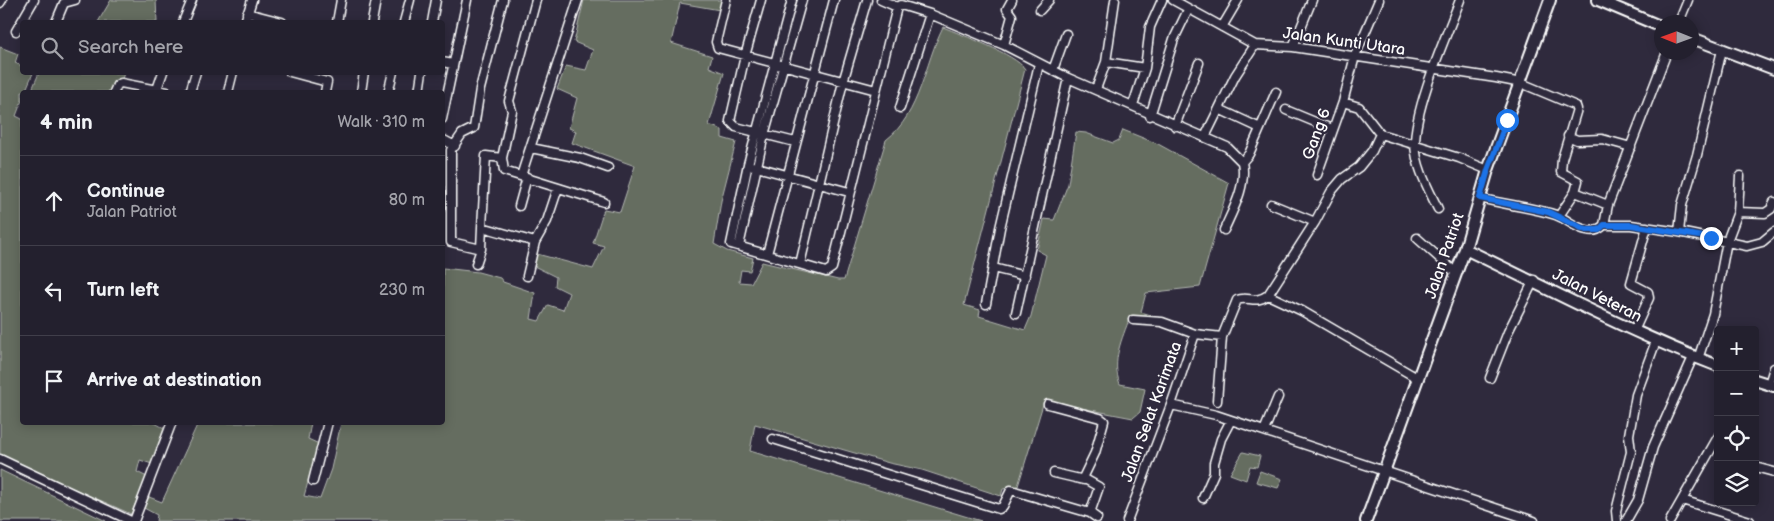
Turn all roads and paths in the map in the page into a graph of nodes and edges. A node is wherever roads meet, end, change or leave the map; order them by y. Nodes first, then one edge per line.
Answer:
1 (34, 0) edge
2 (75, 0) edge
3 (192, 0) edge
4 (252, 0) edge
5 (340, 0) edge
6 (376, 0) edge
7 (410, 0) edge
8 (436, 0) edge
9 (467, 0) edge
10 (502, 0) edge
11 (536, 0) edge
12 (578, 0) edge
13 (726, 0) edge
14 (761, 0) edge
15 (792, 0) edge
16 (802, 0) edge
17 (834, 0) edge
18 (867, 0) edge
19 (881, 0) edge
20 (1012, 0) edge
21 (1049, 0) edge
22 (1115, 0) edge
23 (1162, 0) edge
24 (1174, 0) edge
25 (1238, 0) edge
26 (1312, 0) edge
27 (1379, 0) edge
28 (1460, 0) edge
29 (1550, 0) edge
30 (1598, 0) edge
31 (1688, 0) edge
32 (897, 7) junction
33 (1040, 10) dead end
34 (1188, 10) junction
35 (248, 13) junction
36 (930, 14) junction
37 (1682, 15) edge
38 (22, 20) edge
39 (57, 20) edge
40 (183, 20) edge
41 (246, 20) edge
42 (274, 20) edge
43 (337, 20) edge
44 (372, 20) edge
45 (405, 20) edge
46 (432, 20) edge
47 (20, 24) edge
48 (1654, 24) edge
49 (1222, 27) junction
50 (16, 31) dead end
51 (1066, 34) dead end
52 (1699, 41) edge
53 (1004, 45) junction
54 (1254, 45) junction
55 (1293, 47) junction
56 (1722, 50) junction
57 (745, 56) junction
58 (1355, 56) junction
59 (1664, 60) edge
60 (445, 62) edge
61 (1106, 62) junction
62 (1200, 63) dead end
63 (454, 64) junction
64 (779, 64) junction
65 (1039, 64) junction
66 (1145, 68) junction
67 (1434, 69) junction
68 (1774, 69) edge
69 (1054, 70) junction
70 (813, 74) junction
71 (162, 75) edge
72 (195, 75) edge
73 (232, 75) edge
74 (301, 75) edge
75 (328, 75) edge
76 (364, 75) edge
77 (392, 75) edge
78 (422, 75) edge
79 (1068, 78) junction
80 (327, 82) junction
81 (843, 82) junction
82 (1521, 83) junction
83 (389, 89) dead end
84 (1096, 89) junction
85 (115, 90) edge
86 (152, 90) edge
87 (156, 90) edge
88 (191, 90) edge
89 (228, 90) edge
90 (325, 90) edge
91 (361, 90) edge
92 (419, 90) edge
93 (876, 90) junction
94 (1276, 92) dead end
95 (1343, 102) junction
96 (445, 105) edge
97 (1133, 105) junction
98 (900, 108) dead end
99 (1219, 110) junction
100 (1286, 110) dead end
101 (1150, 116) junction
102 (1175, 126) junction
103 (1260, 128) junction
104 (1332, 129) junction
105 (761, 134) junction
106 (1380, 134) junction
107 (1568, 136) junction
108 (1205, 137) junction
109 (445, 141) edge
110 (795, 142) junction
111 (1415, 143) junction
112 (455, 146) junction
113 (1631, 147) junction
114 (531, 148) junction
115 (502, 158) junction
116 (1242, 162) junction
117 (752, 166) junction
118 (608, 168) dead end
119 (1488, 170) junction
120 (1317, 174) dead end
121 (786, 176) junction
122 (1740, 176) dead end
123 (524, 177) junction
124 (818, 184) junction
125 (558, 188) junction
126 (850, 192) junction
127 (1575, 192) junction
128 (1480, 198) junction
129 (604, 202) dead end
130 (1774, 202) edge
131 (1271, 204) dead end
132 (1608, 205) junction
133 (519, 206) dead end
134 (1438, 209) dead end
135 (1738, 212) junction
136 (1559, 216) junction
137 (1315, 222) junction
138 (1604, 225) junction
139 (482, 227) junction
140 (1647, 227) junction
141 (1224, 230) dead end
142 (1679, 232) junction
143 (1774, 232) edge
144 (1417, 238) dead end
145 (1727, 241) junction
146 (535, 242) junction
147 (480, 249) junction
148 (1465, 249) junction
149 (767, 254) junction
150 (476, 264) dead end
151 (800, 264) junction
152 (994, 268) junction
153 (1455, 272) junction
154 (527, 276) dead end
155 (1026, 276) junction
156 (1534, 280) junction
157 (1268, 295) junction
158 (986, 304) dead end
159 (1016, 313) dead end
160 (1133, 320) dead end
161 (1634, 331) junction
162 (1195, 334) junction
163 (1222, 337) junction
164 (1656, 341) junction
165 (1695, 358) junction
166 (1714, 365) edge
167 (1774, 368) edge
168 (1417, 378) junction
169 (1490, 378) dead end
170 (1759, 381) edge
171 (1772, 385) edge
172 (1278, 397) dead end
173 (1217, 400) dead end
174 (1048, 404) dead end
175 (1171, 405) junction
176 (1231, 420) junction
177 (171, 425) edge
178 (327, 425) edge
179 (1264, 431) junction
180 (773, 439) dead end
181 (1714, 454) edge
182 (0, 459) edge
183 (1759, 468) edge
184 (1384, 470) junction
185 (1774, 472) edge
186 (1054, 473) dead end
187 (1084, 480) junction
188 (313, 481) dead end
189 (1203, 498) dead end
190 (1682, 500) junction
191 (1090, 513) junction
192 (1098, 520) edge
193 (132, 521) edge
194 (1127, 521) edge
195 (1366, 521) edge
196 (1534, 521) edge
197 (1617, 521) edge
198 (1626, 521) edge
199 (1670, 521) edge
200 (1750, 521) edge

1 - 38 street
2 - 39 street
3 - 40 street
4 - 35 street
5 - 43 street
6 - 44 street
7 - 45 street
8 - 46 street
9 - 63 street
10 - 112 street
11 - 115 street
12 - 114 street
13 - 57 street
14 - 57 street
15 - 64 street
16 - 64 street
17 - 70 street
18 - 81 street
19 - 32 street
20 - 53 street
21 - 33 street
22 - 61 street
23 - 66 street
24 - 34 street, Jalan Kunti Utara
25 - 49 street
26 - 55 street
27 - 58 street, Gang 6
28 - 67 street
29 - 82 street, Jalan Patriot
30 - 48 street
31 - 37 street
32 - 36 street
32 - 93 street
34 - 49 street, Jalan Kunti Utara
34 - 101 street
35 - 41 street
35 - 42 street
36 - 53 street
36 - 98 street
47 - 50 street
49 - 54 street, Jalan Kunti Utara
51 - 69 street
52 - 56 street
53 - 65 street
54 - 55 street, Jalan Kunti Utara
54 - 99 street
55 - 58 street, Jalan Kunti Utara
56 - 68 street
56 - 142 street
57 - 64 street
57 - 105 street
58 - 67 street, Jalan Kunti Utara
58 - 95 street, Gang 6
59 - 113 street
60 - 63 street
61 - 66 street
61 - 84 street
62 - 102 street
63 - 96 street
64 - 70 street
64 - 105 street
65 - 69 street
65 - 152 street
66 - 97 street
67 - 82 street, Jalan Kunti Utara
67 - 111 street
69 - 79 street
70 - 81 street
70 - 110 street
71 - 87 street
72 - 88 street
73 - 89 street
74 - 80 street
75 - 80 street
76 - 91 street
77 - 83 street
78 - 92 street
79 - 84 street
79 - 155 street
80 - 90 street
81 - 93 street
81 - 124 street
82 - 107 street, Jalan Kunti Utara
82 - 119 street, Jalan Patriot
84 - 97 street
85 - 86 street
93 - 126 street
94 - 103 street
95 - 104 street, Gang 6
95 - 106 street, Gang 6
97 - 101 street
99 - 103 street
99 - 108 street
100 - 104 street
101 - 102 street
102 - 108 street
103 - 116 street
104 - 120 street, Gang 6
105 - 110 street
105 - 117 street
106 - 111 street
106 - 137 street
107 - 113 street
107 - 127 street
108 - 116 street
109 - 112 street
110 - 121 street
111 - 119 street
111 - 134 street
112 - 147 street
113 - 132 street
114 - 118 street
114 - 123 street
115 - 123 street
115 - 139 street
116 - 141 street
117 - 121 street
117 - 149 street
119 - 128 street, Jalan Patriot
121 - 124 street
121 - 149 street
122 - 135 street
123 - 125 street
123 - 133 street
124 - 126 street
124 - 151 street
125 - 129 street
125 - 146 street
126 - 151 street
127 - 132 street
127 - 136 street
128 - 136 street
128 - 148 street, Jalan Patriot
130 - 135 street
131 - 137 street
132 - 138 street
135 - 145 street
136 - 138 street
137 - 157 street
138 - 140 street
139 - 146 street
139 - 147 street
140 - 142 street
140 - 161 street
142 - 145 street
143 - 145 street
144 - 153 street
145 - 165 street
146 - 154 street
147 - 150 street
148 - 153 street, Jalan Patriot
148 - 156 street, Jalan Veteran
149 - 151 street
152 - 155 street
152 - 158 street
153 - 168 street, Jalan Patriot
155 - 159 street
156 - 161 street, Jalan Veteran
156 - 169 street
157 - 163 street
157 - 168 street
160 - 162 street
161 - 164 street, Jalan Veteran
162 - 163 street, Jalan Selat Karimata
162 - 175 street, Jalan Selat Karimata
163 - 173 street
164 - 165 street, Jalan Veteran
164 - 197 street
165 - 166 street, Jalan Veteran
165 - 198 street
167 - 171 street
168 - 184 street, Jalan Patriot
170 - 171 street
172 - 179 street
174 - 187 street
175 - 176 street
175 - 194 street, Jalan Selat Karimata
176 - 179 street
176 - 189 street
177 - 193 street
178 - 188 street
179 - 184 street
180 - 191 street
181 - 190 street
182 - 193 street
183 - 185 street
184 - 195 street, Jalan Patriot
184 - 196 street
186 - 187 street
187 - 191 street
190 - 199 street
190 - 200 street
191 - 192 street

